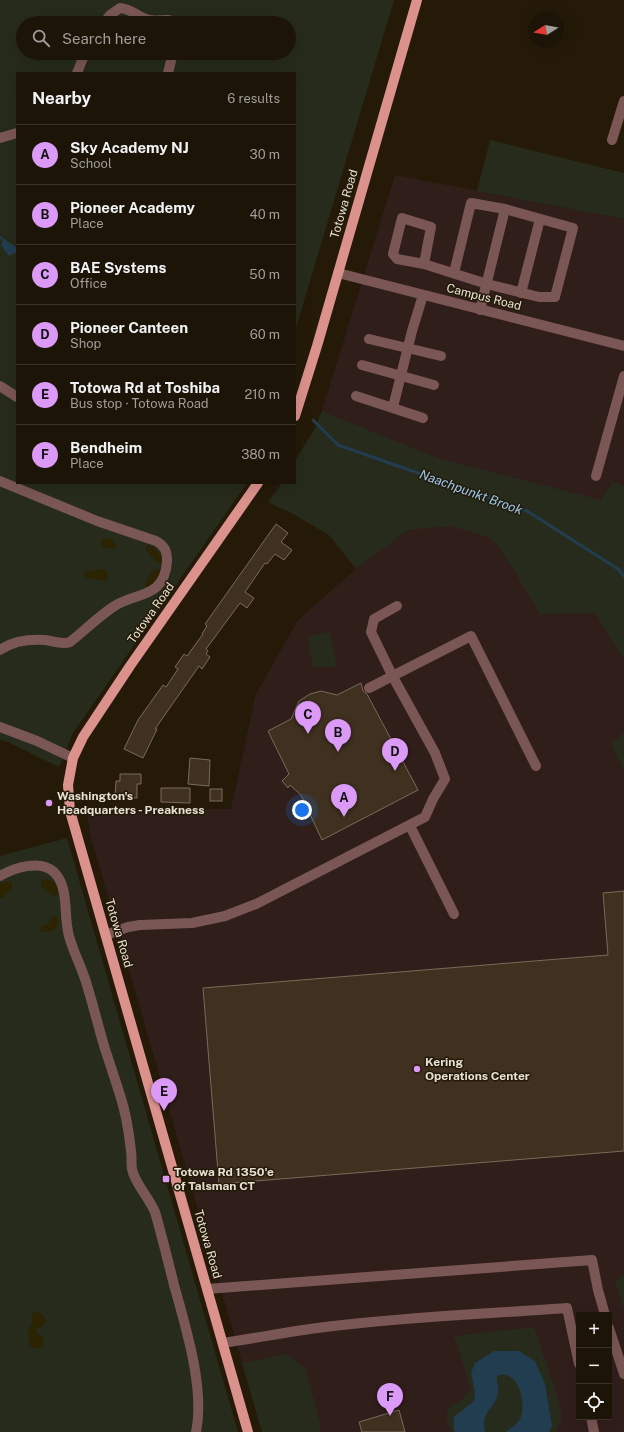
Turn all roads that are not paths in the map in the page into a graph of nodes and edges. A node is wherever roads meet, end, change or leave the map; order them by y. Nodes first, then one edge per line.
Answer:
1 (417, 0) edge
2 (110, 16) edge
3 (141, 16) edge
4 (82, 60) edge
5 (171, 60) edge
6 (77, 72) edge
7 (168, 72) edge
8 (624, 101) edge
9 (16, 133) edge
10 (0, 138) edge
11 (612, 140) dead end
12 (505, 209) junction
13 (540, 219) junction
14 (424, 264) junction
15 (338, 273) junction
16 (454, 273) junction
17 (487, 284) junction
18 (521, 293) junction
19 (423, 295) junction
20 (480, 310) junction
21 (368, 338) dead end
22 (624, 346) edge
23 (408, 347) junction
24 (441, 356) dead end
25 (362, 365) dead end
26 (401, 376) junction
27 (624, 376) edge
28 (434, 385) dead end
29 (0, 386) edge
30 (16, 396) edge
31 (356, 396) dead end
32 (393, 407) junction
33 (296, 413) edge
34 (423, 418) dead end
35 (596, 476) dead end
36 (0, 481) edge
37 (257, 484) edge
38 (397, 606) dead end
39 (0, 650) edge
40 (393, 677) junction
41 (369, 688) dead end
42 (0, 727) edge
43 (73, 758) junction
44 (536, 766) dead end
45 (410, 826) junction
46 (0, 876) edge
47 (454, 914) dead end
48 (106, 935) junction
49 (208, 1289) junction
50 (604, 1312) edge
51 (612, 1337) edge
52 (223, 1343) junction
53 (576, 1350) edge
54 (624, 1374) edge
55 (592, 1420) edge
56 (196, 1432) edge
57 (248, 1432) edge
58 (594, 1432) edge

1 - 15 main road, Totowa Road
2 - 3 street
4 - 6 street
5 - 7 street
8 - 11 street
9 - 10 street
12 - 13 street
12 - 16 street
12 - 17 street
13 - 18 street
13 - 18 street
14 - 14 street
14 - 16 street
15 - 19 street, Campus Road
15 - 33 main road, Totowa Road
16 - 17 street
17 - 18 street
17 - 20 street
19 - 20 street, Campus Road
19 - 23 street
20 - 22 street, Campus Road
21 - 23 street
23 - 24 street
23 - 26 street
25 - 26 street
26 - 28 street
26 - 32 street
27 - 35 street
29 - 30 street
31 - 32 street
32 - 34 street
36 - 39 street
37 - 43 main road, Totowa Road
38 - 40 street
40 - 41 street
40 - 44 street
40 - 45 street
42 - 43 street
43 - 48 main road, Totowa Road
45 - 47 street
45 - 48 street
46 - 56 street
48 - 49 main road, Totowa Road
49 - 50 street
49 - 52 main road, Totowa Road
51 - 54 street
52 - 53 street
52 - 57 main road, Totowa Road
55 - 58 street

